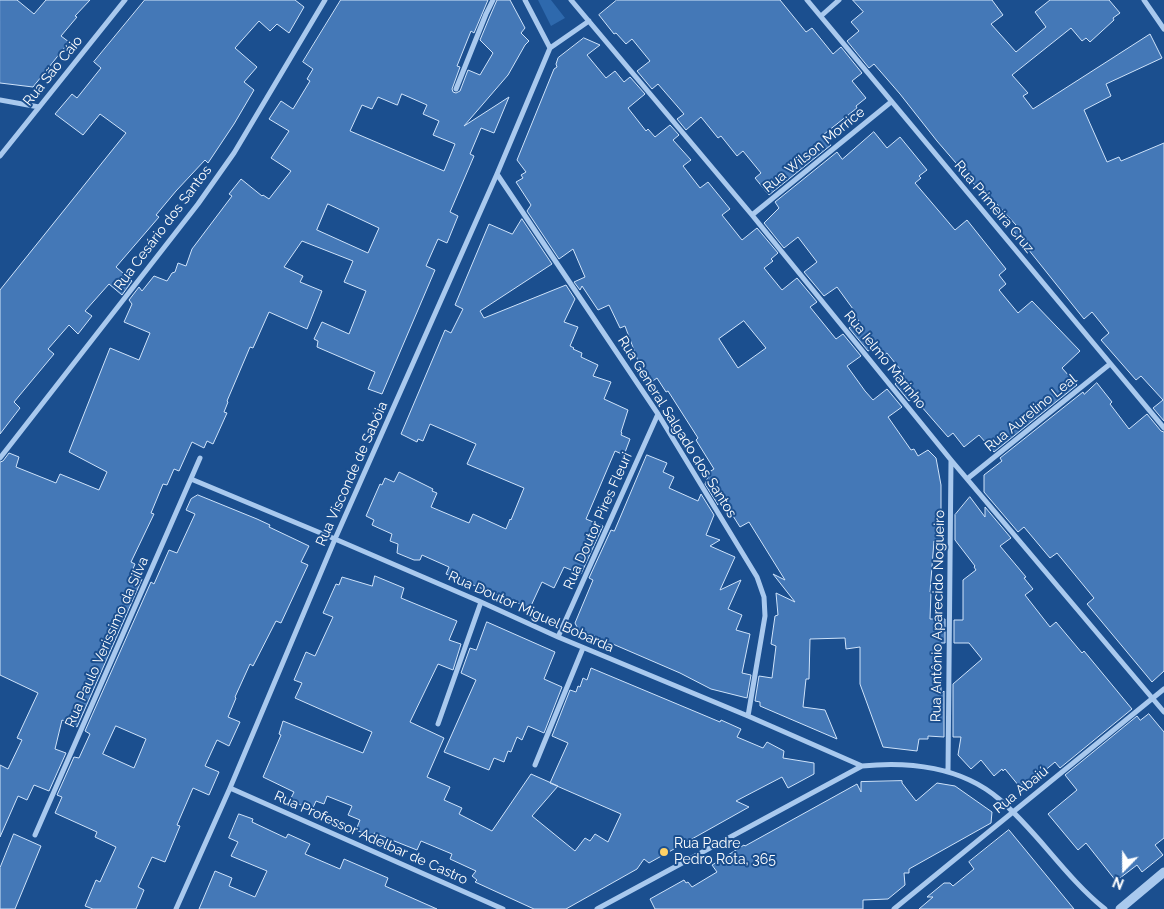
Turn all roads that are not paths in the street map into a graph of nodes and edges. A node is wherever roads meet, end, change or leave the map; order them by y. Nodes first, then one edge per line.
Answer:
1 (125, 0) edge
2 (325, 0) edge
3 (493, 0) edge
4 (525, 0) edge
5 (571, 0) edge
6 (807, 0) edge
7 (839, 0) edge
8 (1144, 0) edge
9 (821, 16) junction
10 (589, 21) junction
11 (1163, 26) edge
12 (550, 48) junction
13 (456, 88) dead end
14 (0, 100) edge
15 (891, 102) junction
16 (39, 107) junction
17 (0, 156) edge
18 (496, 174) junction
19 (752, 215) junction
20 (1110, 364) junction
21 (658, 414) junction
22 (1164, 428) edge
23 (0, 458) edge
24 (200, 458) dead end
25 (951, 460) junction
26 (967, 479) junction
27 (191, 480) junction
28 (335, 539) junction
29 (482, 602) junction
30 (558, 637) junction
31 (583, 648) junction
32 (1164, 689) edge
33 (1153, 698) junction
34 (1164, 712) edge
35 (748, 716) junction
36 (438, 724) dead end
37 (535, 765) dead end
38 (862, 766) junction
39 (948, 771) junction
40 (230, 788) junction
41 (1012, 812) junction
42 (35, 835) dead end
43 (1164, 872) edge
44 (176, 909) edge
45 (503, 909) edge
46 (597, 909) edge
47 (894, 909) edge
48 (1105, 909) edge
49 (1120, 909) edge

1 - 16 street, Rua São Cáio
2 - 23 street, Rua Cesário dos Santos
3 - 13 street
4 - 12 street
5 - 10 street, Rua Ielmo Marinho
6 - 9 street, Rua Primeira Cruz
7 - 9 street
8 - 11 street
9 - 15 street, Rua Primeira Cruz
10 - 12 street
10 - 19 street, Rua Ielmo Marinho
12 - 18 street, Rua Visconde de Sabóia
14 - 16 street
15 - 19 street, Rua Wilson Morrice
15 - 20 street, Rua Primeira Cruz
16 - 17 street, Rua São Cáio
18 - 21 street, Rua General Salgado dos Santos
18 - 28 street, Rua Visconde de Sabóia
19 - 25 street, Rua Ielmo Marinho
20 - 22 street, Rua Primeira Cruz
20 - 26 street, Rua Aurelino Leal
21 - 30 street, Rua Doutor Pires Fleuri
21 - 35 street, Rua General Salgado dos Santos
24 - 27 street, Rua Paulo Verissimo da Silva
25 - 26 street, Rua Ielmo Marinho
25 - 39 street, Rua Antônio Aparecido Nogueiro
26 - 33 street, Rua Ielmo Marinho
27 - 28 street, Rua Doutor Miguel Bobarda
27 - 42 street, Rua Paulo Verissimo da Silva
28 - 29 street, Rua Doutor Miguel Bobarda
28 - 40 street, Rua Visconde de Sabóia
29 - 30 street, Rua Doutor Miguel Bobarda
29 - 36 street
30 - 31 street, Rua Doutor Miguel Bobarda
31 - 35 street, Rua Doutor Miguel Bobarda
31 - 37 street
32 - 33 street, Rua Abaiú
33 - 34 street, Rua Ielmo Marinho
33 - 41 street, Rua Abaiú
35 - 38 street, Rua Doutor Miguel Bobarda
38 - 39 street
38 - 46 street
39 - 41 street
40 - 44 street, Rua Visconde de Sabóia
40 - 45 street, Rua Professor Adelbar de Castro
41 - 47 street, Rua Abaiú
41 - 48 street
43 - 49 street

